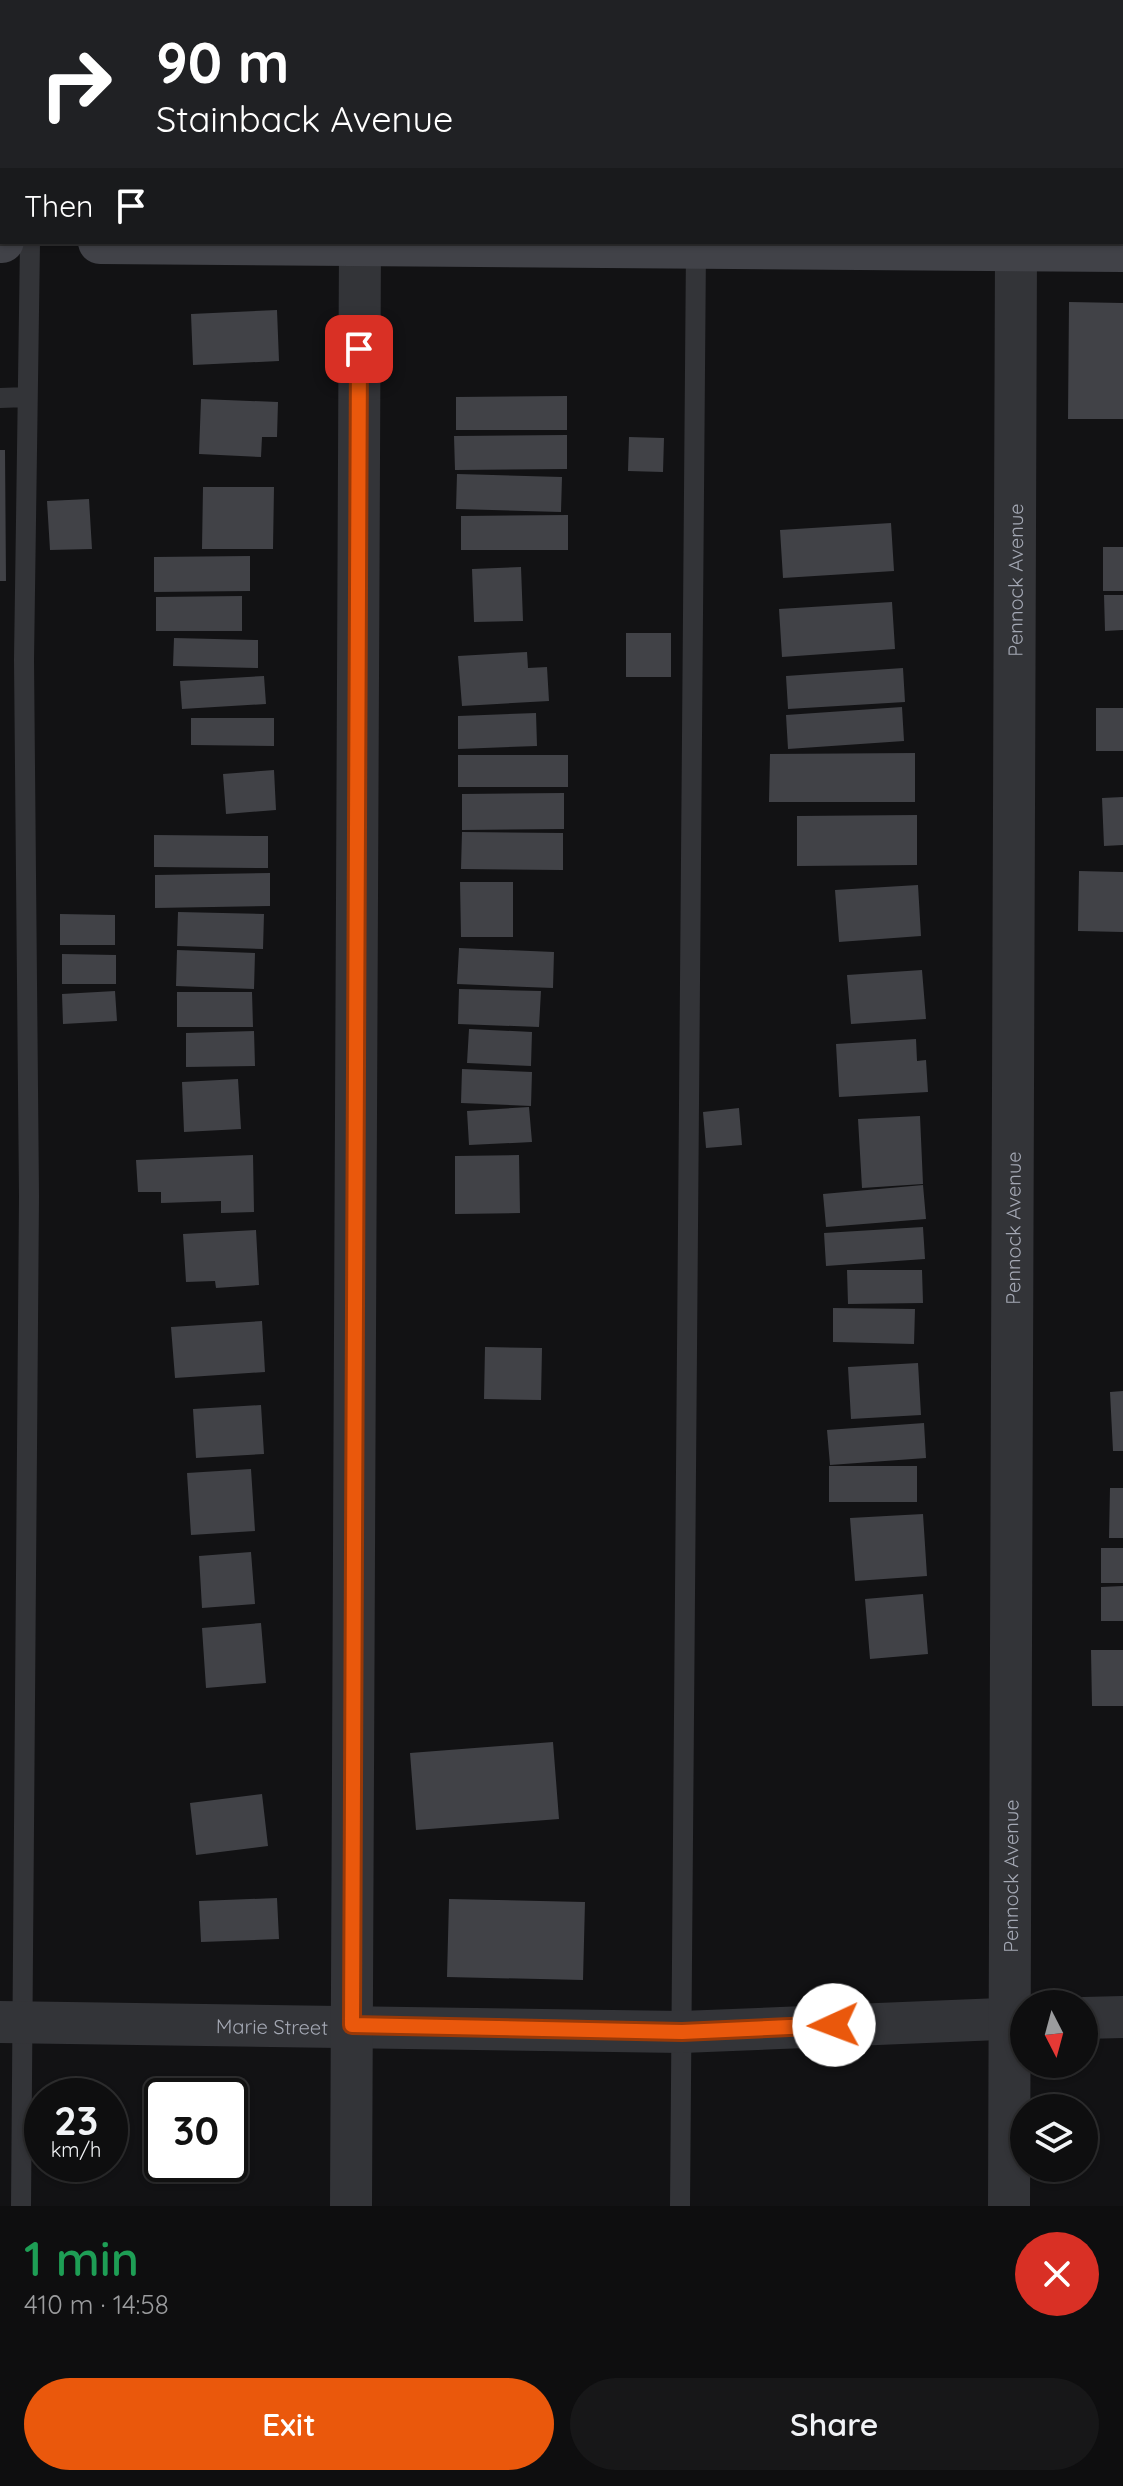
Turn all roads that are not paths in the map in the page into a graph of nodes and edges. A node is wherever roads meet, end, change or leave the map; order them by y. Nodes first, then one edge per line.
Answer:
1 (30, 244) edge
2 (340, 244) edge
3 (640, 244) edge
4 (696, 247) junction
5 (993, 247) edge
6 (1123, 250) edge
7 (27, 397) junction
8 (0, 398) edge
9 (1018, 1990) edge
10 (1123, 2017) edge
11 (1010, 2018) edge
12 (1098, 2018) edge
13 (12, 2022) edge
14 (352, 2025) junction
15 (682, 2032) junction
16 (1015, 2078) edge
17 (21, 2206) edge
18 (351, 2206) edge
19 (680, 2206) edge
20 (1009, 2206) edge

1 - 7 lane
2 - 14 street
3 - 4 main road
4 - 5 main road
4 - 15 lane
5 - 6 main road
5 - 9 street, Pennock Avenue
7 - 8 lane
7 - 13 lane
10 - 12 street
11 - 15 street, Marie Street
13 - 14 street, Marie Street
13 - 17 lane
14 - 15 street, Marie Street
14 - 18 street
15 - 19 lane
16 - 20 street, Pennock Avenue

